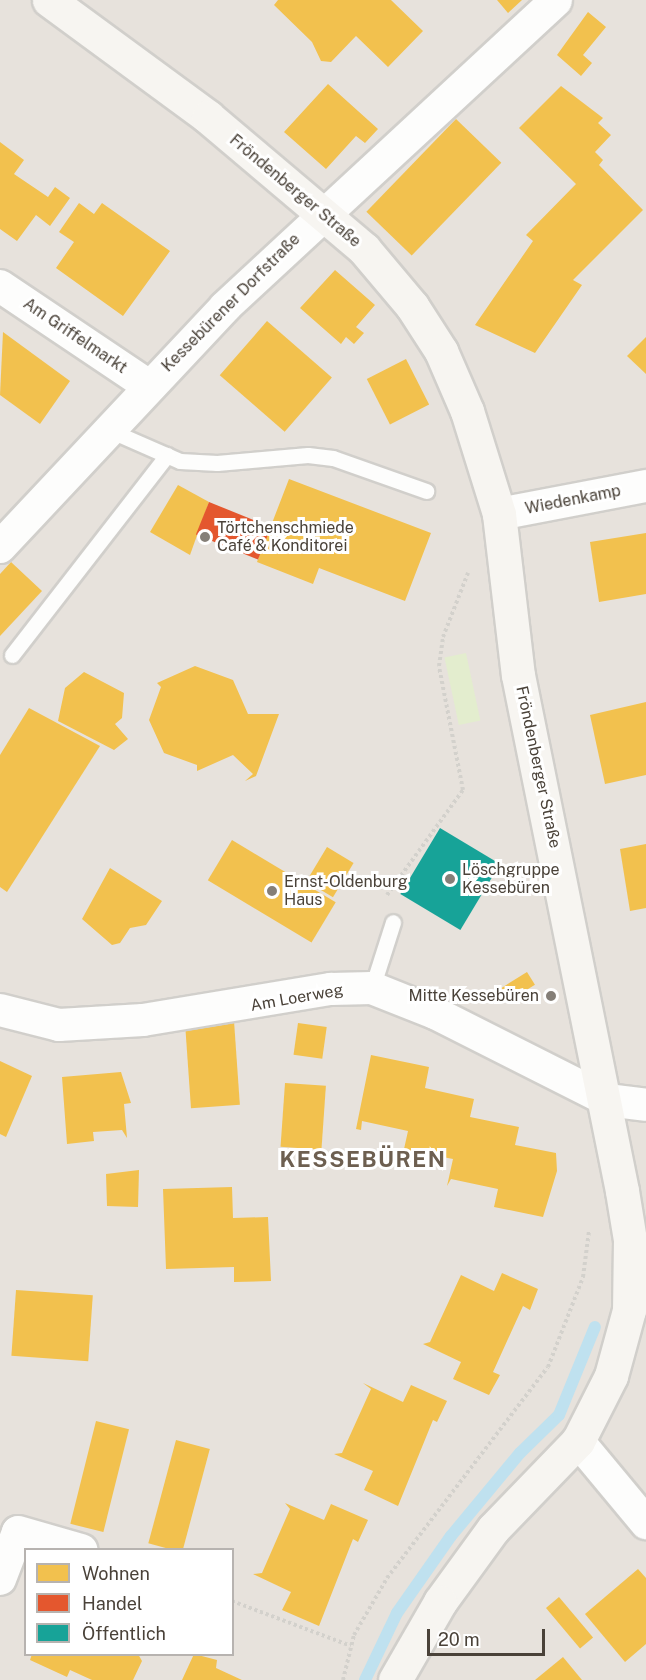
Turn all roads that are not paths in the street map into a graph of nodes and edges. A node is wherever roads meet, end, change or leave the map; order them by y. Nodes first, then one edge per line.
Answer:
1 (49, 0) edge
2 (556, 0) edge
3 (324, 211) junction
4 (0, 286) edge
5 (149, 386) junction
6 (109, 430) junction
7 (167, 456) junction
8 (646, 486) edge
9 (426, 491) dead end
10 (500, 514) junction
11 (0, 547) edge
12 (12, 655) dead end
13 (393, 922) road end
14 (372, 988) junction
15 (0, 1010) edge
16 (607, 1100) junction
17 (646, 1105) edge
18 (578, 1441) junction
19 (646, 1523) edge
20 (74, 1548) edge
21 (0, 1579) edge
22 (395, 1680) edge

1 - 3 main road, Fröndenberger Straße
2 - 3 street, Kessebürener Dorfstraße
3 - 5 street, Kessebürener Dorfstraße
3 - 10 main road, Fröndenberger Straße
4 - 5 street, Am Griffelmarkt
5 - 6 street, Kessebürener Dorfstraße
6 - 7 lane
6 - 11 street, Kessebürener Dorfstraße
7 - 9 lane
7 - 12 lane
8 - 10 street, Wiedenkamp
10 - 16 main road, Fröndenberger Straße
13 - 14 lane
14 - 15 street, Am Loerweg
14 - 16 street, Am Loerweg
16 - 17 street, Am Loerweg
16 - 18 main road, Fröndenberger Straße
18 - 19 street
18 - 22 main road, Fröndenberger Straße
20 - 21 street

